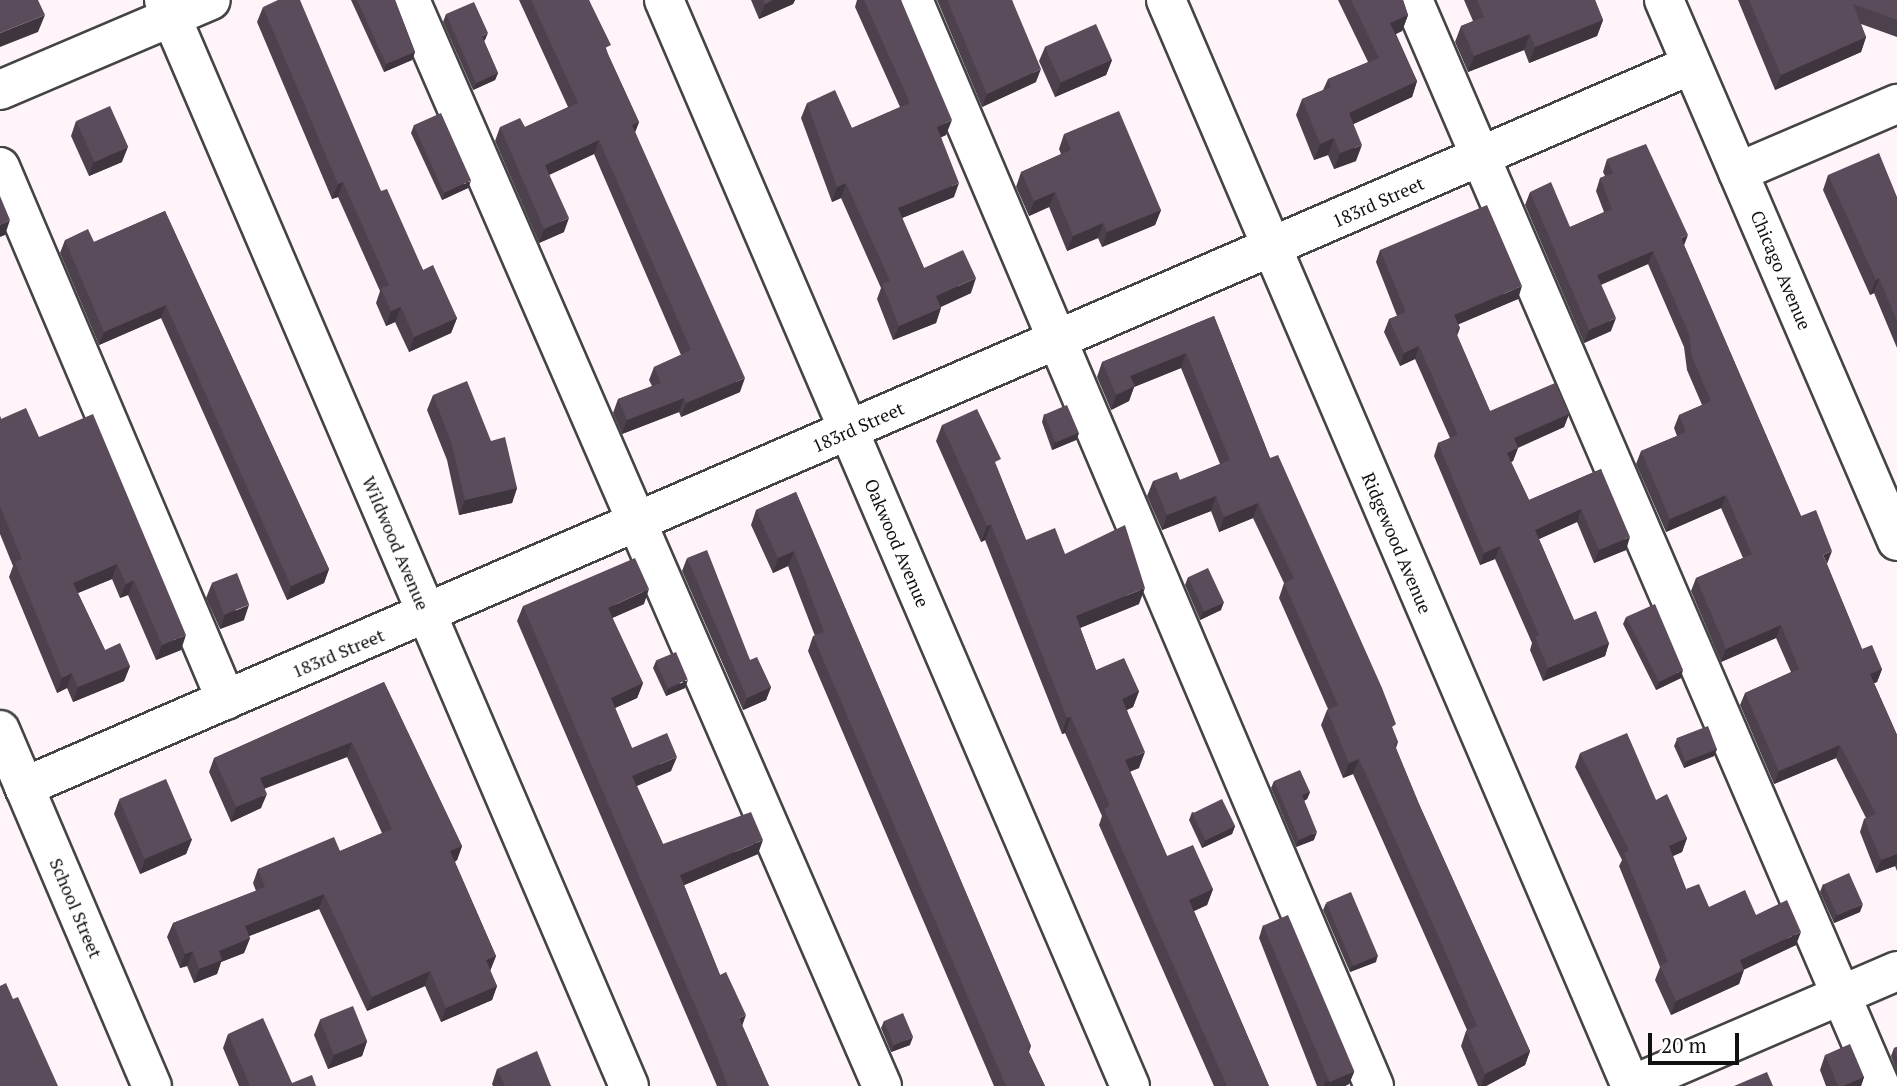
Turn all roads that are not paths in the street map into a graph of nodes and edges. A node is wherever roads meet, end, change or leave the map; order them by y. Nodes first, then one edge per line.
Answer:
1 (211, 0) edge
2 (410, 0) edge
3 (664, 0) edge
4 (913, 0) edge
5 (1166, 0) edge
6 (1413, 0) edge
7 (1664, 0) edge
8 (167, 9) edge
9 (1691, 65) junction
10 (0, 90) edge
11 (1897, 104) edge
12 (1481, 157) junction
13 (0, 167) edge
14 (1738, 172) junction
15 (1271, 248) junction
16 (1056, 341) junction
17 (849, 431) junction
18 (635, 524) junction
19 (1897, 541) edge
20 (427, 615) junction
21 (226, 701) junction
22 (0, 730) edge
23 (24, 787) junction
24 (1897, 971) edge
25 (1841, 995) junction
26 (152, 1086) edge
27 (629, 1086) edge
28 (882, 1086) edge
29 (1130, 1086) edge
30 (1374, 1086) edge
31 (1630, 1086) edge
32 (1880, 1086) edge

1 - 8 street
2 - 18 street
3 - 17 street, Oakwood Avenue
4 - 16 street
5 - 15 street, Ridgewood Avenue
6 - 12 street
7 - 9 street, Chicago Avenue
8 - 10 street
8 - 20 street, Wildwood Avenue
9 - 12 street, 183rd Street
9 - 14 street, Chicago Avenue
11 - 14 street
12 - 15 street, 183rd Street
12 - 25 street
13 - 21 street
14 - 19 street, Chicago Avenue
15 - 16 street, 183rd Street
15 - 31 street, Ridgewood Avenue
16 - 17 street, 183rd Street
16 - 30 street
17 - 18 street, 183rd Street
17 - 29 street, Oakwood Avenue
18 - 20 street, 183rd Street
18 - 28 street
20 - 21 street, 183rd Street
20 - 27 street, Wildwood Avenue
21 - 23 street, 183rd Street
22 - 23 street, School Street
23 - 26 street, School Street
24 - 25 street
25 - 31 street
25 - 32 street

